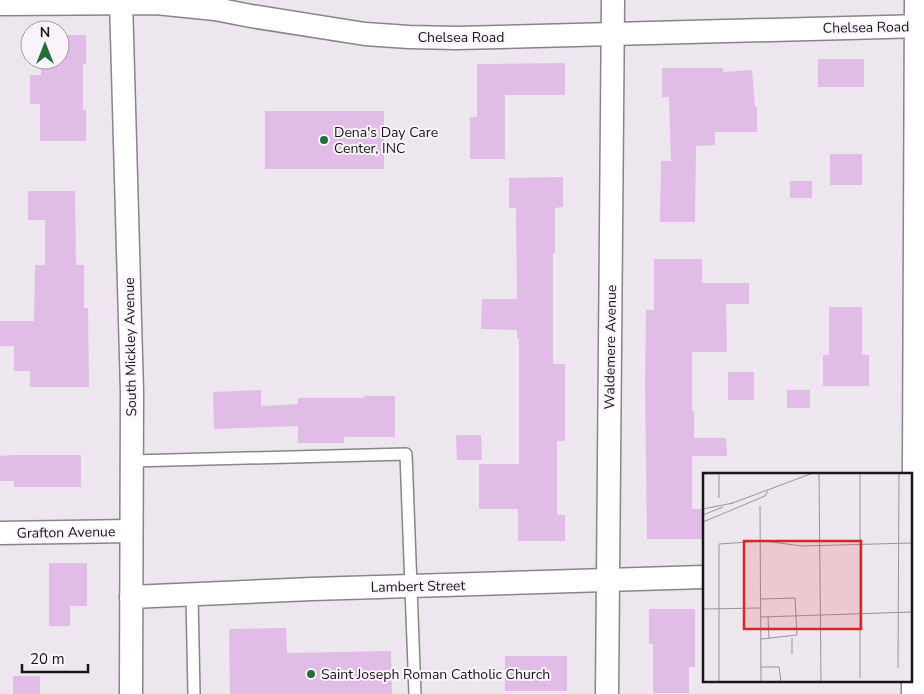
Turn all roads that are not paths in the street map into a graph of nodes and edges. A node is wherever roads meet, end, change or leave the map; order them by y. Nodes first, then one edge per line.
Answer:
1 (613, 0) edge
2 (916, 0) edge
3 (121, 1) edge
4 (0, 4) edge
5 (920, 26) edge
6 (613, 34) junction
7 (132, 461) junction
8 (131, 531) junction
9 (0, 533) edge
10 (916, 569) edge
11 (703, 577) edge
12 (608, 580) junction
13 (412, 587) junction
14 (192, 594) junction
15 (131, 597) junction
16 (131, 694) edge
17 (194, 694) edge
18 (415, 694) edge
19 (607, 694) edge
20 (913, 694) edge

1 - 6 street, Waldemere Avenue
2 - 5 street
3 - 4 street, Chelsea Road
3 - 6 street, Chelsea Road
3 - 7 street, South Mickley Avenue
5 - 6 street, Chelsea Road
5 - 10 street
6 - 12 street, Waldemere Avenue
7 - 8 street, South Mickley Avenue
7 - 13 lane
8 - 9 street, Grafton Avenue
8 - 15 street, South Mickley Avenue
10 - 20 street
11 - 12 street, Lambert Street
12 - 13 street, Lambert Street
12 - 19 street, Waldemere Avenue
13 - 14 street, Lambert Street
13 - 18 lane
14 - 15 street, Lambert Street
14 - 17 lane
15 - 16 street, South Mickley Avenue

